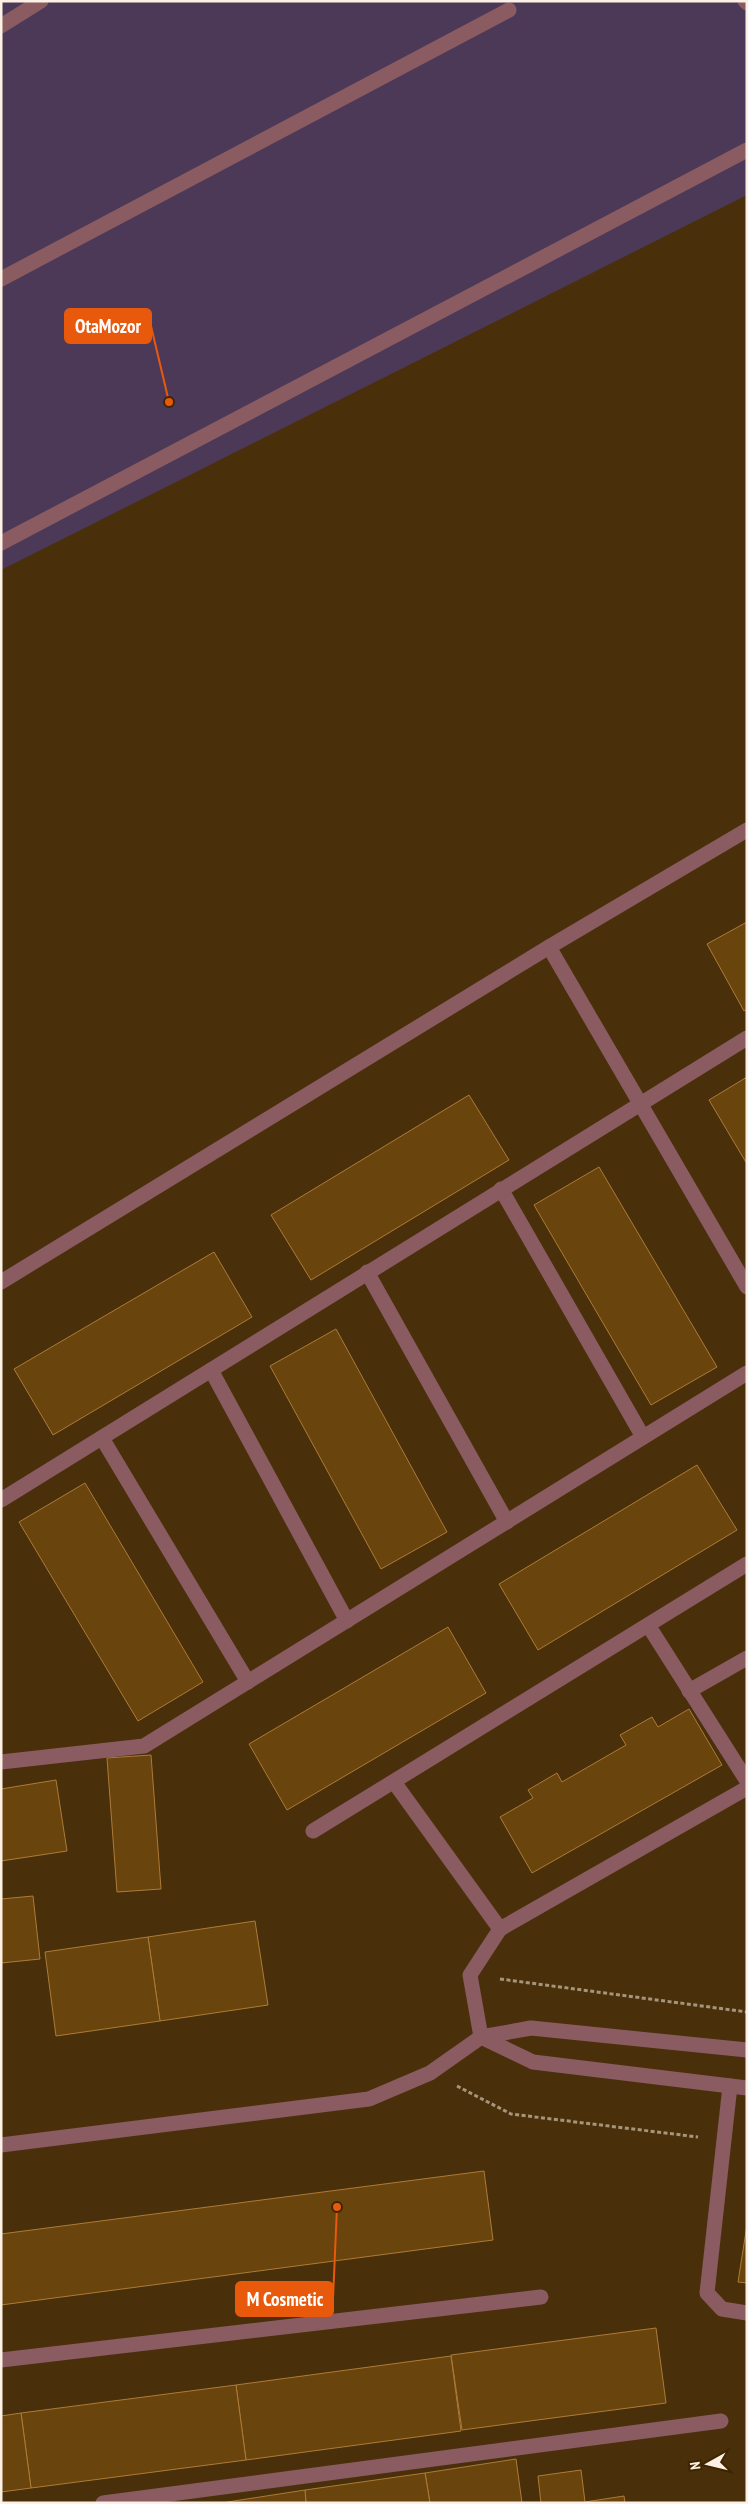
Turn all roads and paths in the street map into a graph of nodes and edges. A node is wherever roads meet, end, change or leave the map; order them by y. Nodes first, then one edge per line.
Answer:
1 (41, 1) edge
2 (509, 10) dead end
3 (1, 26) edge
4 (747, 150) edge
5 (1, 279) edge
6 (1, 543) edge
7 (747, 830) edge
8 (549, 947) junction
9 (747, 1038) edge
10 (640, 1103) junction
11 (501, 1189) junction
12 (367, 1272) junction
13 (1, 1282) edge
14 (747, 1287) edge
15 (211, 1370) junction
16 (747, 1373) edge
17 (643, 1437) junction
18 (102, 1438) junction
19 (1, 1500) edge
20 (507, 1522) junction
21 (747, 1564) edge
22 (347, 1621) junction
23 (648, 1626) junction
24 (747, 1658) edge
25 (248, 1682) junction
26 (689, 1691) junction
27 (1, 1762) edge
28 (747, 1781) edge
29 (394, 1782) junction
30 (747, 1788) edge
31 (313, 1831) dead end
32 (500, 1929) junction
33 (470, 1975) junction
34 (747, 2012) edge
35 (481, 2038) junction
36 (747, 2050) edge
37 (430, 2073) junction
38 (730, 2086) junction
39 (747, 2088) edge
40 (724, 2140) junction
41 (1, 2145) edge
42 (541, 2297) dead end
43 (747, 2313) edge
44 (1, 2360) edge
45 (721, 2421) dead end
46 (103, 2503) edge

1 - 3 street
2 - 5 street
4 - 6 street
7 - 8 street
8 - 10 street
8 - 13 street
9 - 10 street
10 - 11 street
10 - 14 street
11 - 12 street
11 - 17 street
12 - 15 street
12 - 20 street
15 - 18 street
15 - 22 street
16 - 17 street
17 - 20 street
18 - 19 street
18 - 25 street
20 - 22 street
21 - 23 street
22 - 25 street
23 - 26 street
23 - 29 street
24 - 26 street
25 - 27 street
26 - 28 street
29 - 31 street
29 - 32 street
30 - 32 street
32 - 33 street
33 - 34 path
33 - 35 street
35 - 36 street
35 - 37 street
35 - 38 street
37 - 40 path
37 - 41 street
38 - 39 street
38 - 40 street
40 - 43 street
42 - 44 street
45 - 46 street

